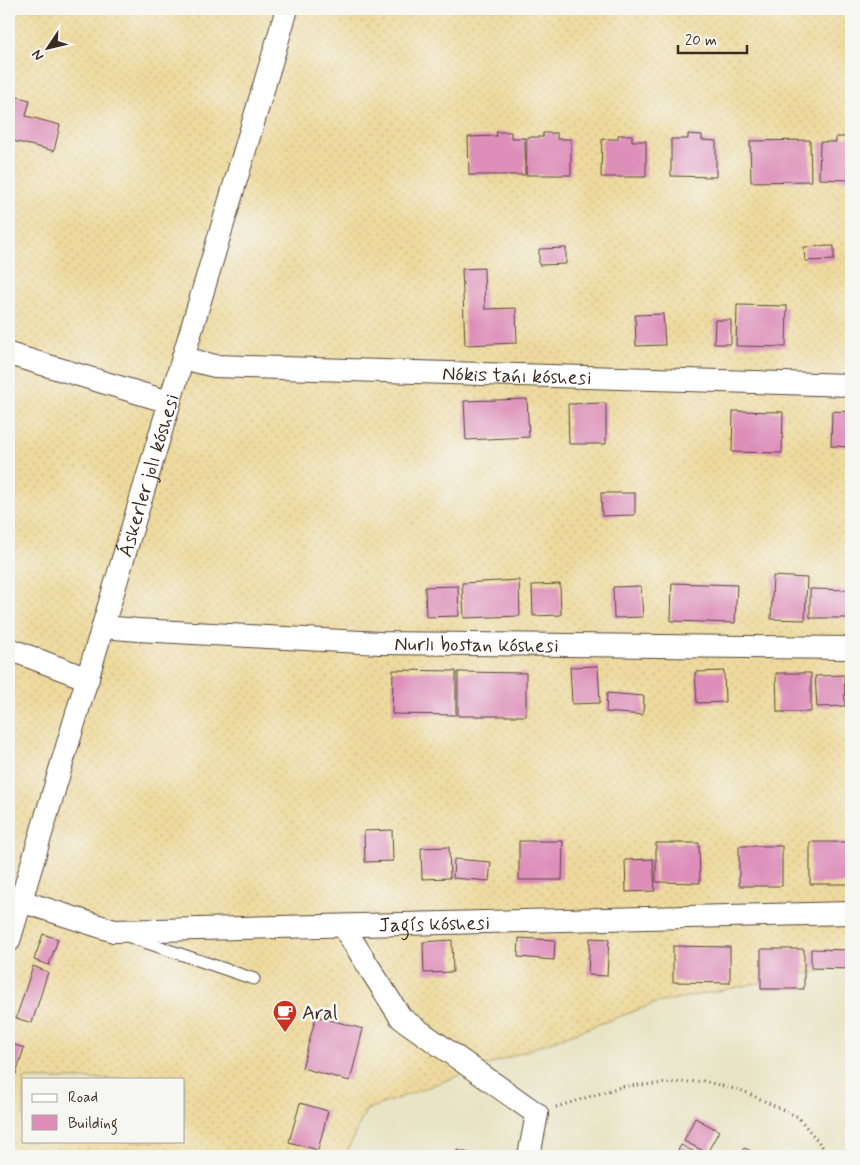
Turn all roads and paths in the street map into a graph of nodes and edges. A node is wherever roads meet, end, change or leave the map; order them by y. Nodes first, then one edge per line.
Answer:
1 (287, 9) edge
2 (9, 354) edge
3 (183, 358) junction
4 (851, 385) edge
5 (169, 402) junction
6 (103, 627) junction
7 (851, 648) edge
8 (9, 649) edge
9 (88, 678) junction
10 (21, 901) junction
11 (851, 913) edge
12 (343, 926) junction
13 (114, 931) junction
14 (9, 940) edge
15 (254, 979) dead end
16 (537, 1114) junction
17 (529, 1156) edge
18 (830, 1156) edge

1 - 3 street, Áskerler jolı kóshesi
2 - 5 street
3 - 4 street, Nókis tańı kóshesi
3 - 5 street, Áskerler jolı kóshesi
5 - 6 street, Áskerler jolı kóshesi
6 - 7 street, Nurlı bostan kóshesi
6 - 9 street, Áskerler jolı kóshesi
8 - 9 street
9 - 10 street, Áskerler jolı kóshesi
10 - 13 street, Jaǵıs kóshesi
10 - 14 street, Áskerler jolı kóshesi
11 - 12 street, Jaǵıs kóshesi
12 - 13 street, Jaǵıs kóshesi
12 - 16 street
13 - 15 lane
16 - 17 street
16 - 18 path

